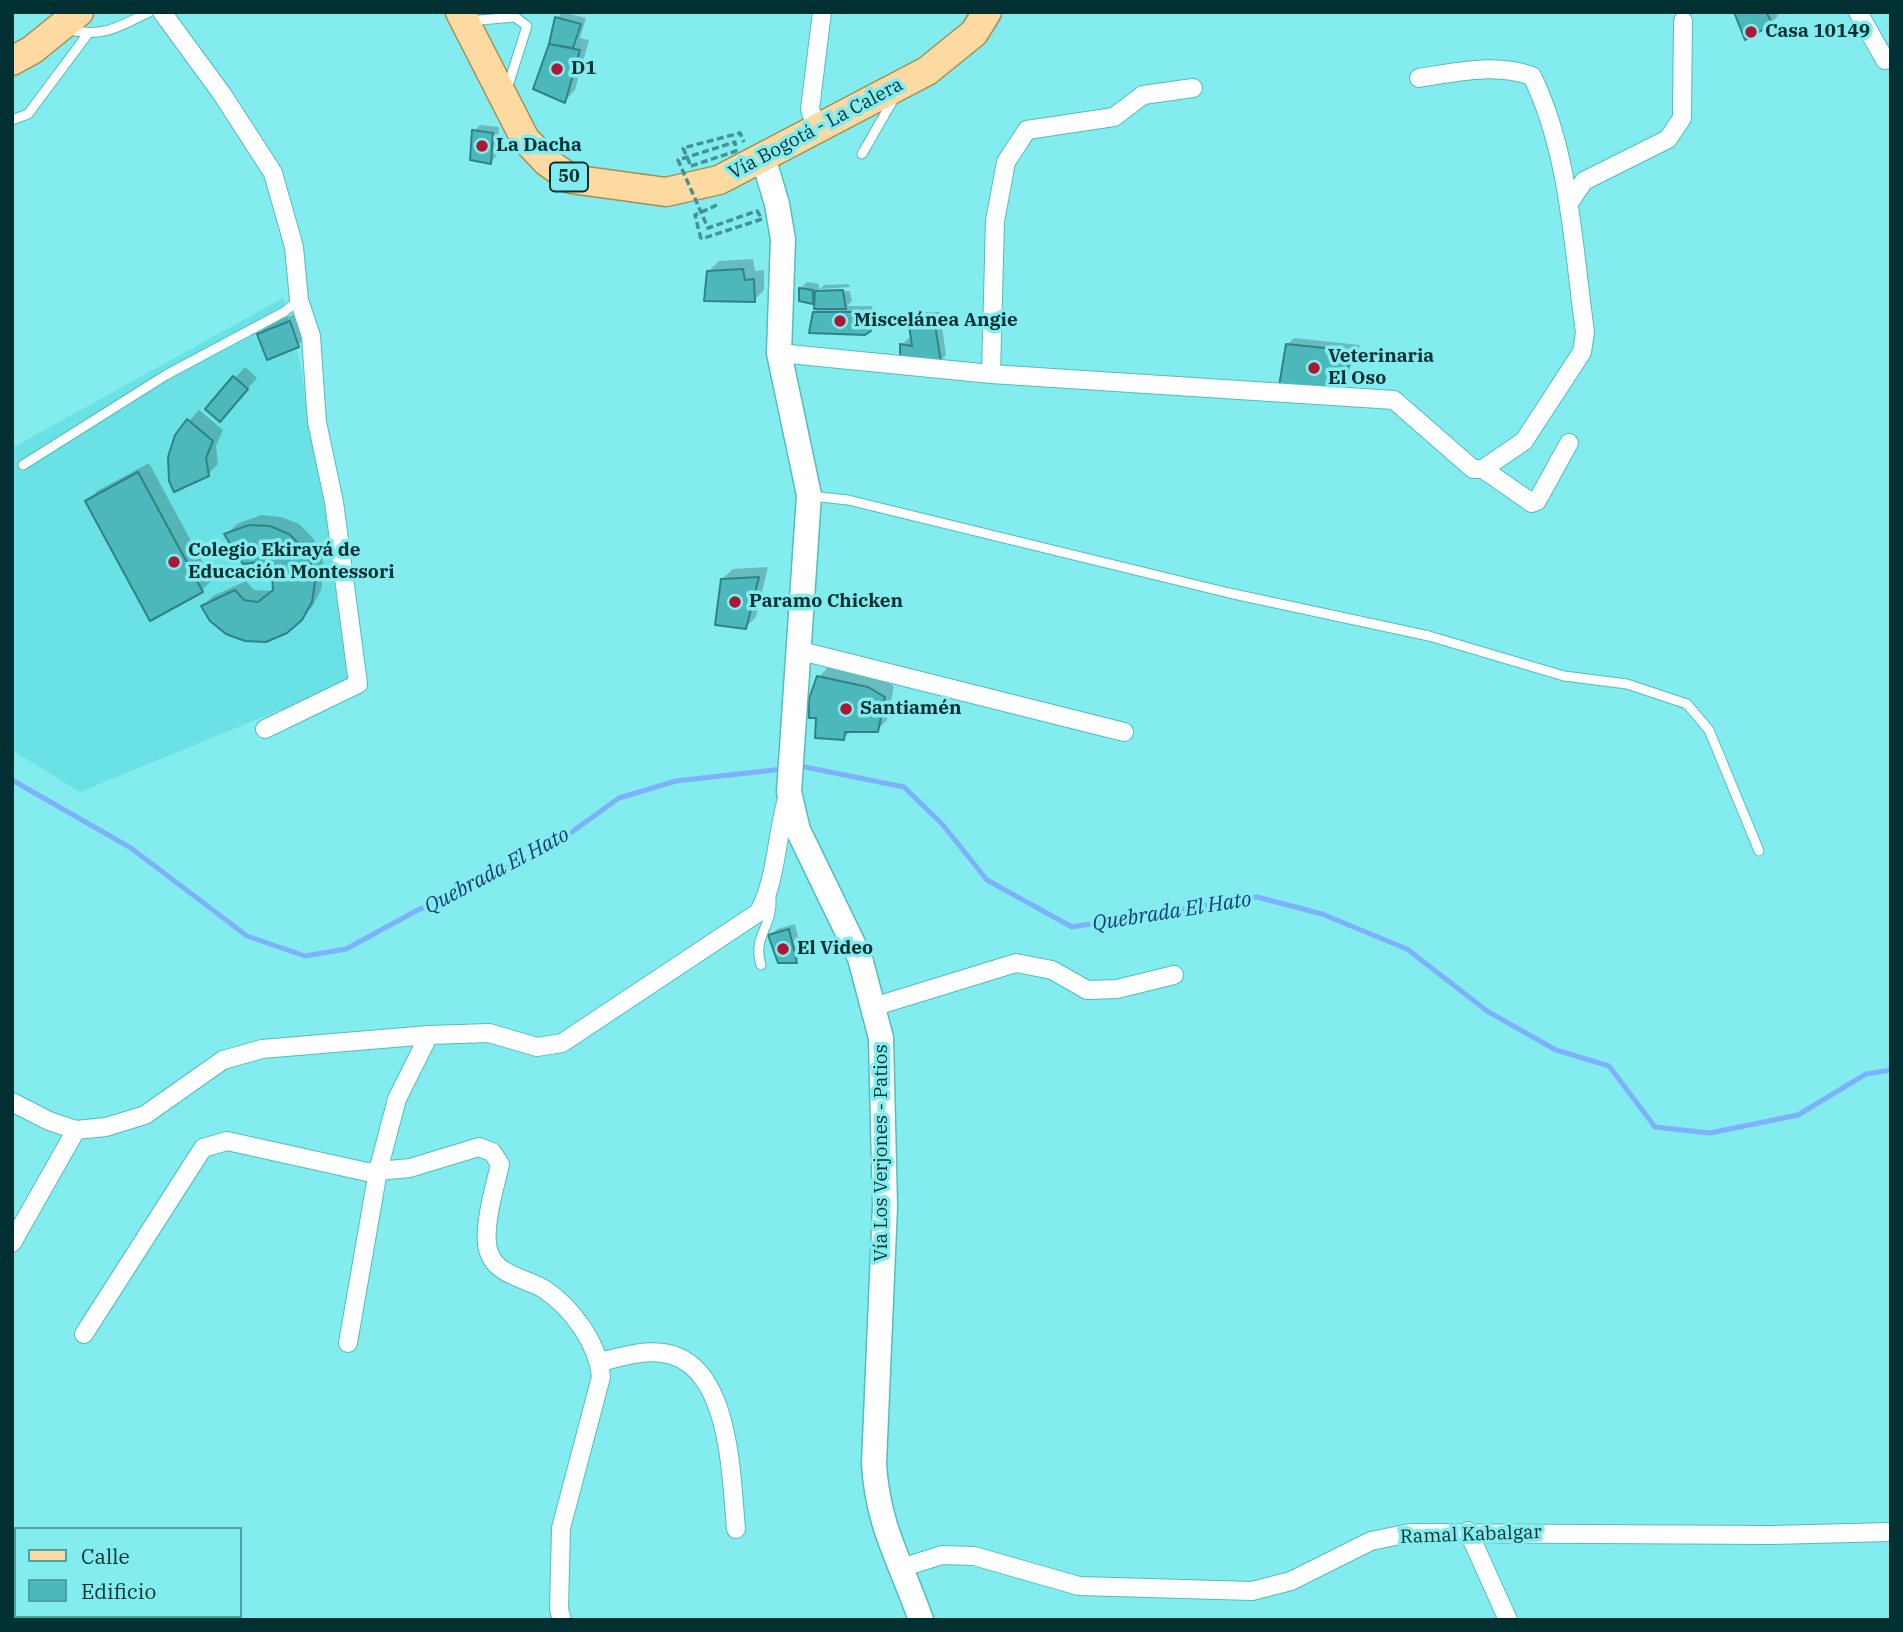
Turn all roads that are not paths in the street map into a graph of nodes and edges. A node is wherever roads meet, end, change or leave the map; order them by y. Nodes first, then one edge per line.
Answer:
1 (149, 12) edge
2 (162, 12) edge
3 (822, 12) edge
4 (987, 12) edge
5 (1858, 12) edge
6 (462, 17) edge
7 (1683, 21) dead end
8 (76, 25) edge
9 (1885, 60) dead end
10 (12, 61) edge
11 (1419, 78) dead end
12 (898, 86) junction
13 (1193, 88) dead end
14 (503, 101) junction
15 (12, 120) edge
16 (816, 128) junction
17 (759, 148) junction
18 (862, 154) dead end
19 (1569, 202) junction
20 (299, 300) junction
21 (779, 353) junction
22 (991, 374) junction
23 (1569, 443) dead end
24 (23, 466) dead end
25 (1483, 469) junction
26 (809, 495) junction
27 (797, 650) junction
28 (265, 729) dead end
29 (1124, 732) dead end
30 (789, 777) junction
31 (1759, 851) dead end
32 (770, 891) junction
33 (761, 965) dead end
34 (1174, 975) dead end
35 (873, 1007) junction
36 (429, 1035) junction
37 (12, 1102) edge
38 (76, 1130) junction
39 (378, 1171) junction
40 (12, 1243) edge
41 (84, 1334) dead end
42 (348, 1343) dead end
43 (600, 1362) junction
44 (736, 1529) dead end
45 (1468, 1531) junction
46 (1891, 1532) edge
47 (901, 1569) junction
48 (562, 1620) edge
49 (921, 1620) edge
50 (1508, 1620) edge

1 - 8 lane
2 - 20 street
3 - 16 street
4 - 12 main road, Vía Bogotá - La Calera / 50
5 - 9 street
6 - 14 main road, Vía Bogotá - La Calera / 50
6 - 14 lane
7 - 19 street
8 - 10 main road
8 - 15 lane
11 - 19 street
12 - 16 main road, Vía Bogotá - La Calera / 50
12 - 18 lane
13 - 22 street
14 - 17 main road, Vía Bogotá - La Calera / 50
16 - 17 main road, Vía Bogotá - La Calera / 50
17 - 21 street, Vía Los Verjones - Patios
19 - 25 street
20 - 24 lane
20 - 28 street
21 - 22 street
21 - 26 street, Vía Los Verjones - Patios
22 - 25 street
23 - 25 street
26 - 27 street, Vía Los Verjones - Patios
26 - 31 lane
27 - 29 street
27 - 30 street, Vía Los Verjones - Patios
30 - 32 street
30 - 35 street, Vía Los Verjones - Patios
32 - 33 lane
32 - 36 street
34 - 35 street
35 - 47 street, Vía Los Verjones - Patios
36 - 38 street
36 - 39 street
37 - 38 street
38 - 40 street
39 - 41 street
39 - 42 street
39 - 43 street
43 - 44 street
43 - 48 street
45 - 46 street, Ramal Kabalgar
45 - 47 street, Ramal Kabalgar
45 - 50 street
47 - 49 street, Vía Los Verjones - Patios

